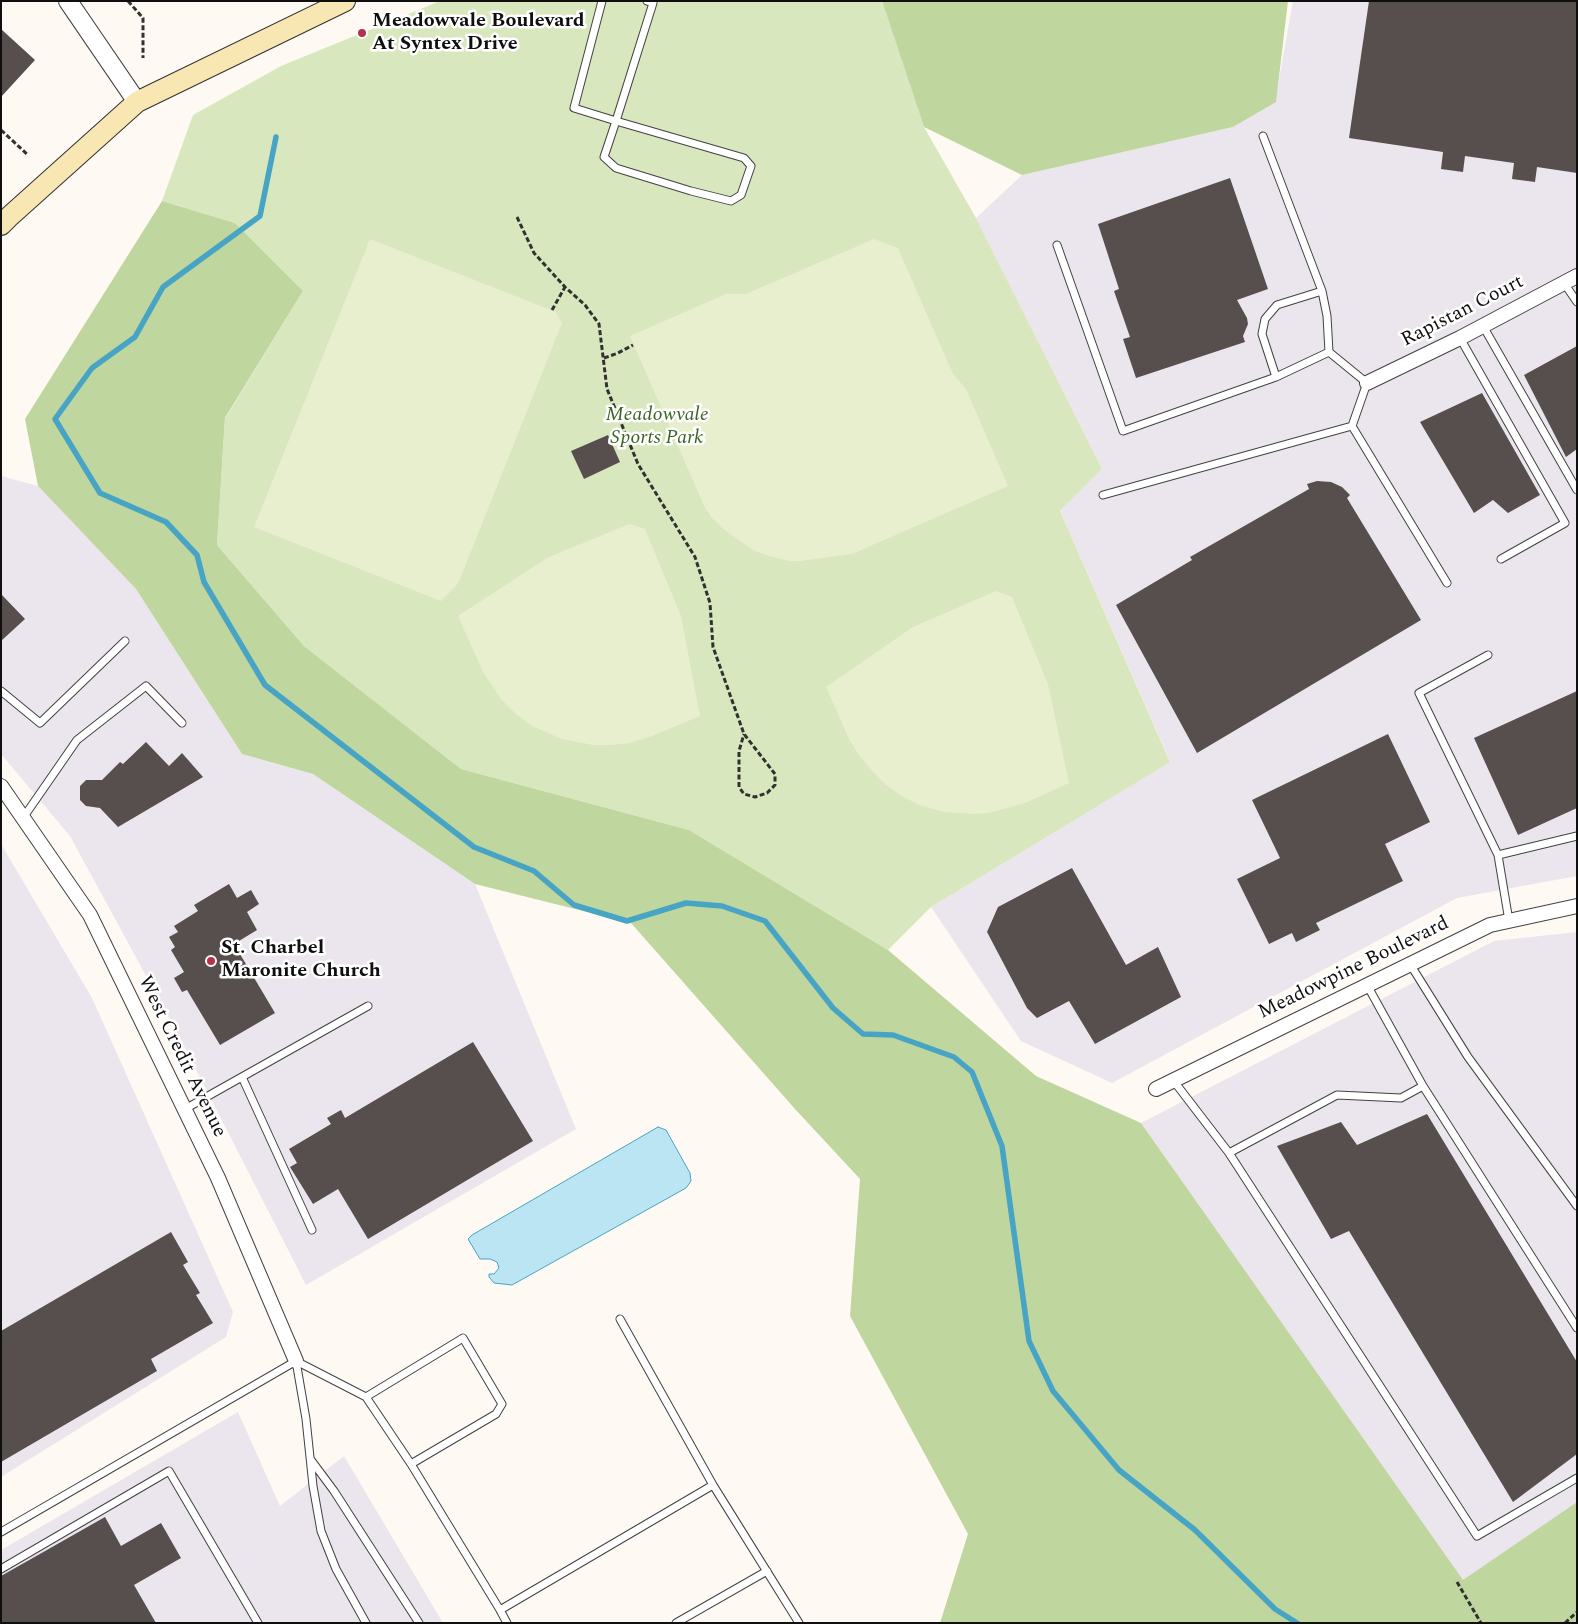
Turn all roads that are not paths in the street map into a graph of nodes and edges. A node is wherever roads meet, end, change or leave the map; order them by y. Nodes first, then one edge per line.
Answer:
1 (68, 1) edge
2 (345, 1) edge
3 (602, 1) edge
4 (652, 2) edge
5 (136, 102) junction
6 (616, 121) junction
7 (1263, 136) dead end
8 (1, 225) edge
9 (1058, 245) dead end
10 (1577, 276) edge
11 (1564, 283) junction
12 (1322, 291) junction
13 (1577, 302) edge
14 (1483, 326) junction
15 (1460, 338) junction
16 (1329, 352) junction
17 (1276, 377) junction
18 (1367, 383) junction
19 (1352, 426) junction
20 (1577, 490) edge
21 (1103, 495) dead end
22 (1501, 559) dead end
23 (1447, 583) dead end
24 (125, 641) dead end
25 (1488, 655) dead end
26 (1, 691) edge
27 (182, 723) dead end
28 (1, 786) edge
29 (23, 818) junction
30 (1577, 836) edge
31 (1498, 855) junction
32 (1577, 906) edge
33 (1510, 920) junction
34 (1410, 964) junction
35 (1367, 985) junction
36 (368, 1006) dead end
37 (242, 1077) junction
38 (1173, 1080) junction
39 (1423, 1086) junction
40 (1156, 1088) dead end
41 (185, 1109) junction
42 (1229, 1153) junction
43 (1577, 1206) edge
44 (312, 1230) dead end
45 (620, 1319) dead end
46 (1577, 1328) edge
47 (296, 1361) junction
48 (366, 1397) junction
49 (310, 1459) junction
50 (411, 1464) junction
51 (1577, 1478) edge
52 (713, 1485) junction
53 (1, 1532) edge
54 (1, 1569) edge
55 (768, 1570) junction
56 (500, 1610) junction
57 (258, 1623) edge
58 (366, 1623) edge
59 (419, 1623) edge
60 (507, 1623) edge
61 (676, 1623) edge
62 (799, 1623) edge

1 - 5 street
2 - 5 main road
3 - 6 lane
4 - 6 lane
5 - 8 main road
6 - 6 lane
7 - 12 lane
9 - 17 lane
10 - 11 street, Rapistan Court
11 - 13 lane
11 - 14 street, Rapistan Court
12 - 16 lane
12 - 17 lane
14 - 15 street, Rapistan Court
14 - 20 lane
15 - 18 street, Rapistan Court
15 - 22 lane
16 - 17 lane
16 - 18 lane
18 - 19 lane
19 - 21 lane
19 - 23 lane
24 - 26 lane
25 - 31 lane
27 - 29 lane
28 - 29 street, West Credit Avenue
29 - 41 street, West Credit Avenue
30 - 31 lane
31 - 33 lane
32 - 33 street, Meadowpine Boulevard
33 - 34 street, Meadowpine Boulevard
34 - 35 street, Meadowpine Boulevard
34 - 43 lane
35 - 38 street, Meadowpine Boulevard
35 - 39 lane
36 - 37 lane
37 - 41 lane
37 - 44 lane
38 - 40 street, Meadowpine Boulevard
38 - 42 lane
39 - 42 lane
39 - 46 lane
41 - 47 street, West Credit Avenue
42 - 51 lane
45 - 52 lane
47 - 48 lane
47 - 49 lane
47 - 53 lane
48 - 50 lane
48 - 50 lane
49 - 58 lane
49 - 59 lane
50 - 56 lane
52 - 55 lane
52 - 56 lane
54 - 57 lane
55 - 61 lane
55 - 62 lane
56 - 60 lane

